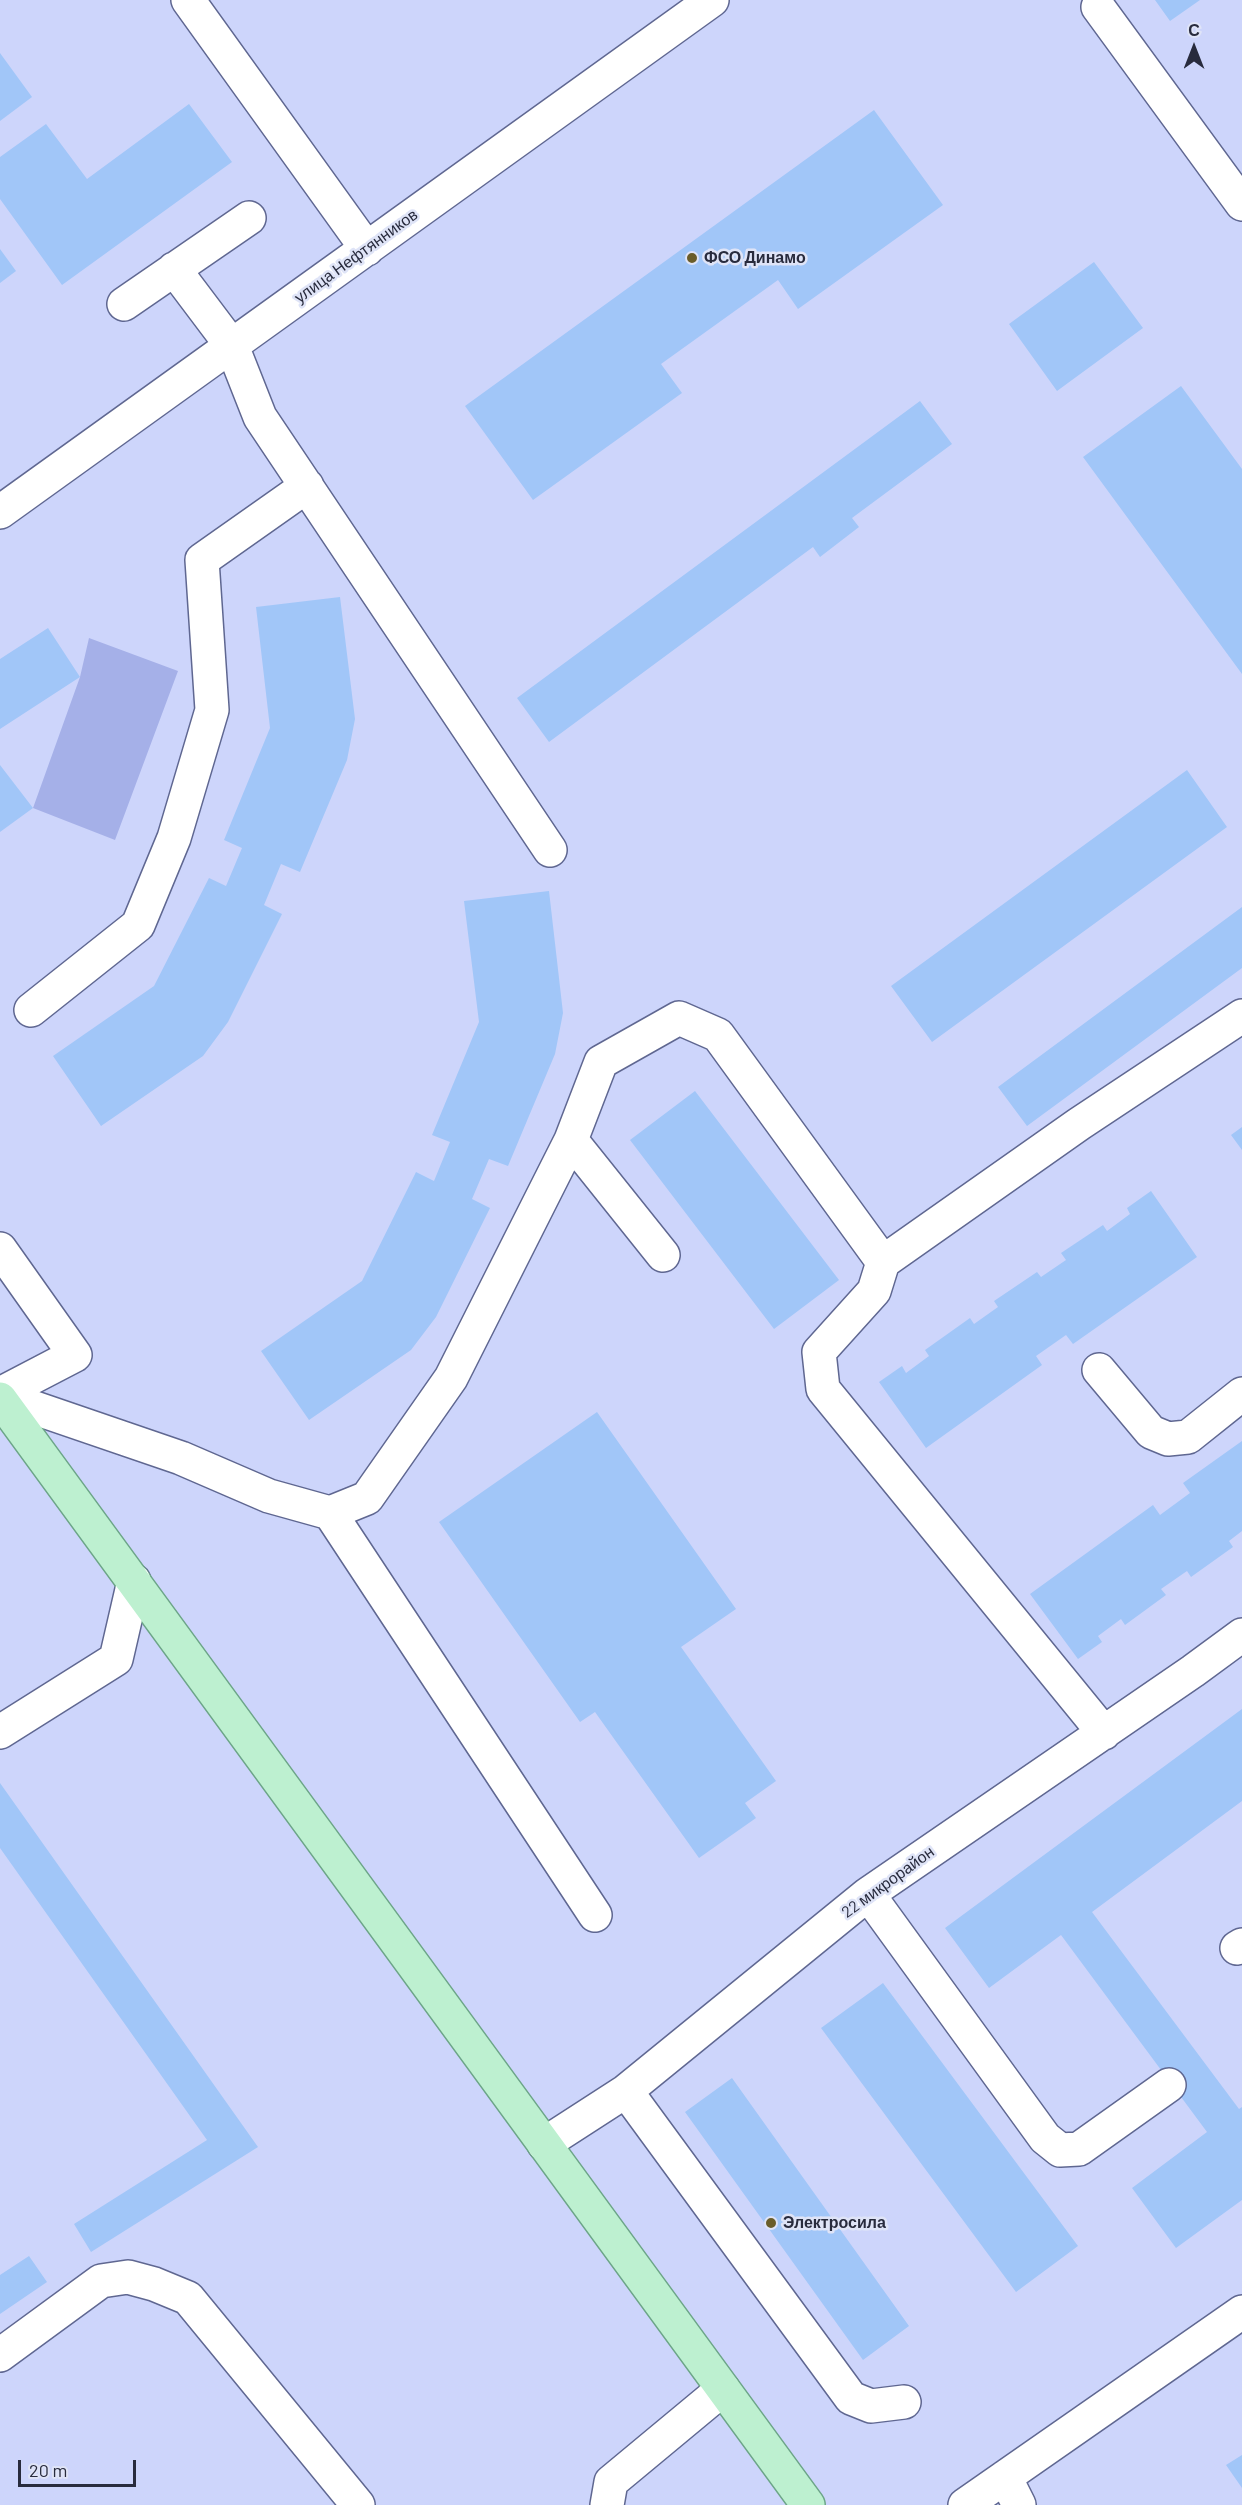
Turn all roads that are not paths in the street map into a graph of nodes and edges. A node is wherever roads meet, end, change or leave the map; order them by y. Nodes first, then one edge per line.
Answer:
1 (188, 0) edge
2 (712, 0) edge
3 (1099, 2) edge
4 (1242, 204) edge
5 (249, 218) dead end
6 (367, 249) junction
7 (174, 269) junction
8 (124, 304) dead end
9 (232, 346) junction
10 (307, 486) junction
11 (0, 512) edge
12 (550, 850) dead end
13 (31, 1010) dead end
14 (1242, 1016) edge
15 (571, 1140) junction
16 (0, 1249) edge
17 (663, 1255) dead end
18 (883, 1262) junction
19 (1099, 1370) dead end
20 (1242, 1394) edge
21 (0, 1396) edge
22 (330, 1513) junction
23 (134, 1581) junction
24 (1242, 1635) edge
25 (5, 1725) edge
26 (1104, 1733) junction
27 (868, 1894) junction
28 (595, 1915) dead end
29 (1169, 2085) dead end
30 (626, 2091) junction
31 (544, 2144) junction
32 (1242, 2312) edge
33 (0, 2355) edge
34 (723, 2389) junction
35 (904, 2402) dead end
36 (1012, 2491) edge
37 (609, 2494) edge
38 (358, 2505) edge
39 (582, 2505) edge
40 (808, 2505) edge
41 (965, 2505) edge

1 - 6 street
2 - 6 street, улица Нефтянников
3 - 4 street
5 - 7 street
6 - 9 street, улица Нефтянников
7 - 8 street
7 - 9 street
9 - 10 street
9 - 11 street, улица Нефтянников
10 - 12 street
10 - 13 street
14 - 18 street
15 - 17 street
15 - 18 street
15 - 22 street
16 - 21 street
18 - 26 street
19 - 20 street
21 - 22 street
21 - 23 main road
22 - 28 street
23 - 25 street
23 - 31 main road
24 - 26 street, 22 микрорайон
26 - 27 street, 22 микрорайон
27 - 29 street
27 - 30 street, 22 микрорайон
30 - 31 street, 22 микрорайон
30 - 35 street
31 - 34 main road
32 - 36 street
33 - 38 street
34 - 37 street
34 - 40 main road
36 - 41 street
37 - 39 street

